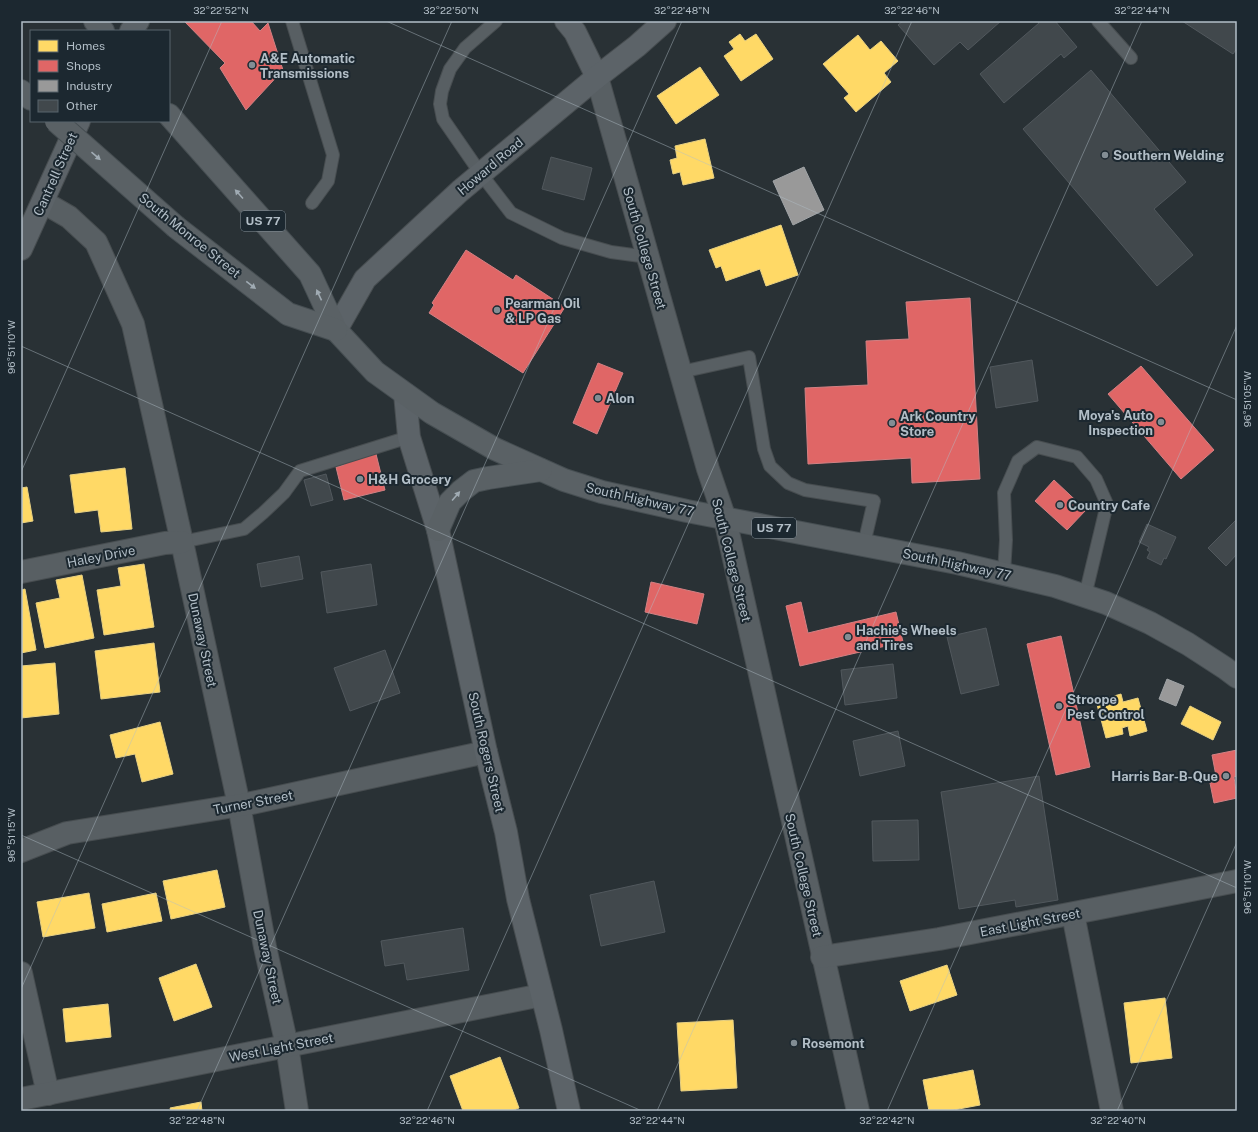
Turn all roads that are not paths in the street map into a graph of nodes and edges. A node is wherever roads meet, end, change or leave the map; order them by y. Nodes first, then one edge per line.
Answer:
1 (95, 21) edge
2 (138, 21) edge
3 (292, 21) edge
4 (496, 21) edge
5 (566, 21) edge
6 (1098, 21) edge
7 (659, 23) edge
8 (102, 30) edge
9 (132, 30) edge
10 (1131, 58) dead end
11 (597, 77) junction
12 (21, 91) edge
13 (30, 98) edge
14 (172, 118) edge
15 (57, 122) edge
16 (79, 122) edge
17 (480, 174) junction
18 (43, 202) junction
19 (312, 203) dead end
20 (21, 249) edge
21 (648, 257) junction
22 (336, 330) junction
23 (681, 372) junction
24 (405, 394) junction
25 (409, 437) junction
26 (541, 470) junction
27 (725, 519) junction
28 (438, 530) junction
29 (182, 542) junction
30 (864, 544) junction
31 (21, 572) edge
32 (1004, 573) junction
33 (1085, 596) junction
34 (1237, 677) edge
35 (486, 752) junction
36 (239, 805) junction
37 (21, 850) edge
38 (1237, 881) edge
39 (1073, 914) junction
40 (822, 957) junction
41 (21, 973) edge
42 (542, 995) junction
43 (287, 1046) junction
44 (48, 1094) junction
45 (21, 1099) edge
46 (297, 1111) edge
47 (569, 1111) edge
48 (858, 1111) edge
49 (1112, 1111) edge

1 - 8 main road
2 - 9 main road
3 - 19 lane
4 - 17 lane
5 - 11 main road, South College Street
6 - 10 lane
7 - 11 main road, Howard Road
11 - 17 main road, Howard Road
11 - 21 street, South College Street
12 - 13 main road
22 -> 14 main road, South Highway 77 / US 77
15 -> 22 main road, South Monroe Street / US 77, bridge
16 - 18 main road, Cantrell Street
17 - 21 lane
17 - 22 main road, Howard Road
18 - 20 main road, Cantrell Street
18 - 29 street, Dunaway Street
21 - 23 street, South College Street
22 - 24 main road, South Highway 77 / US 77
23 - 27 street, South College Street
23 - 30 lane
24 - 25 main road, South Rogers Street
24 - 26 main road, South Highway 77 / US 77
25 - 28 main road, South Rogers Street
25 - 29 lane
26 - 27 main road, South Highway 77 / US 77
28 -> 26 main road
27 - 30 main road, South Highway 77 / US 77
27 - 40 street, South College Street
28 - 35 main road, South Rogers Street
29 - 31 street, Haley Drive
29 - 36 street, Dunaway Street
30 - 32 main road, South Highway 77 / US 77
32 - 33 main road, South Highway 77 / US 77
32 - 33 lane
33 - 34 main road, South Highway 77 / US 77
35 - 36 street, Turner Street
35 - 42 main road, South Rogers Street
36 - 37 street, Turner Street
36 - 43 street, Dunaway Street
38 - 39 street, East Light Street
39 - 40 street, East Light Street
39 - 49 street
40 - 48 street, South College Street
41 - 44 street
42 - 43 street, West Light Street
42 - 47 main road, South Rogers Street
43 - 44 street, West Light Street
43 - 46 street, Dunaway Street
44 - 45 street, West Light Street

